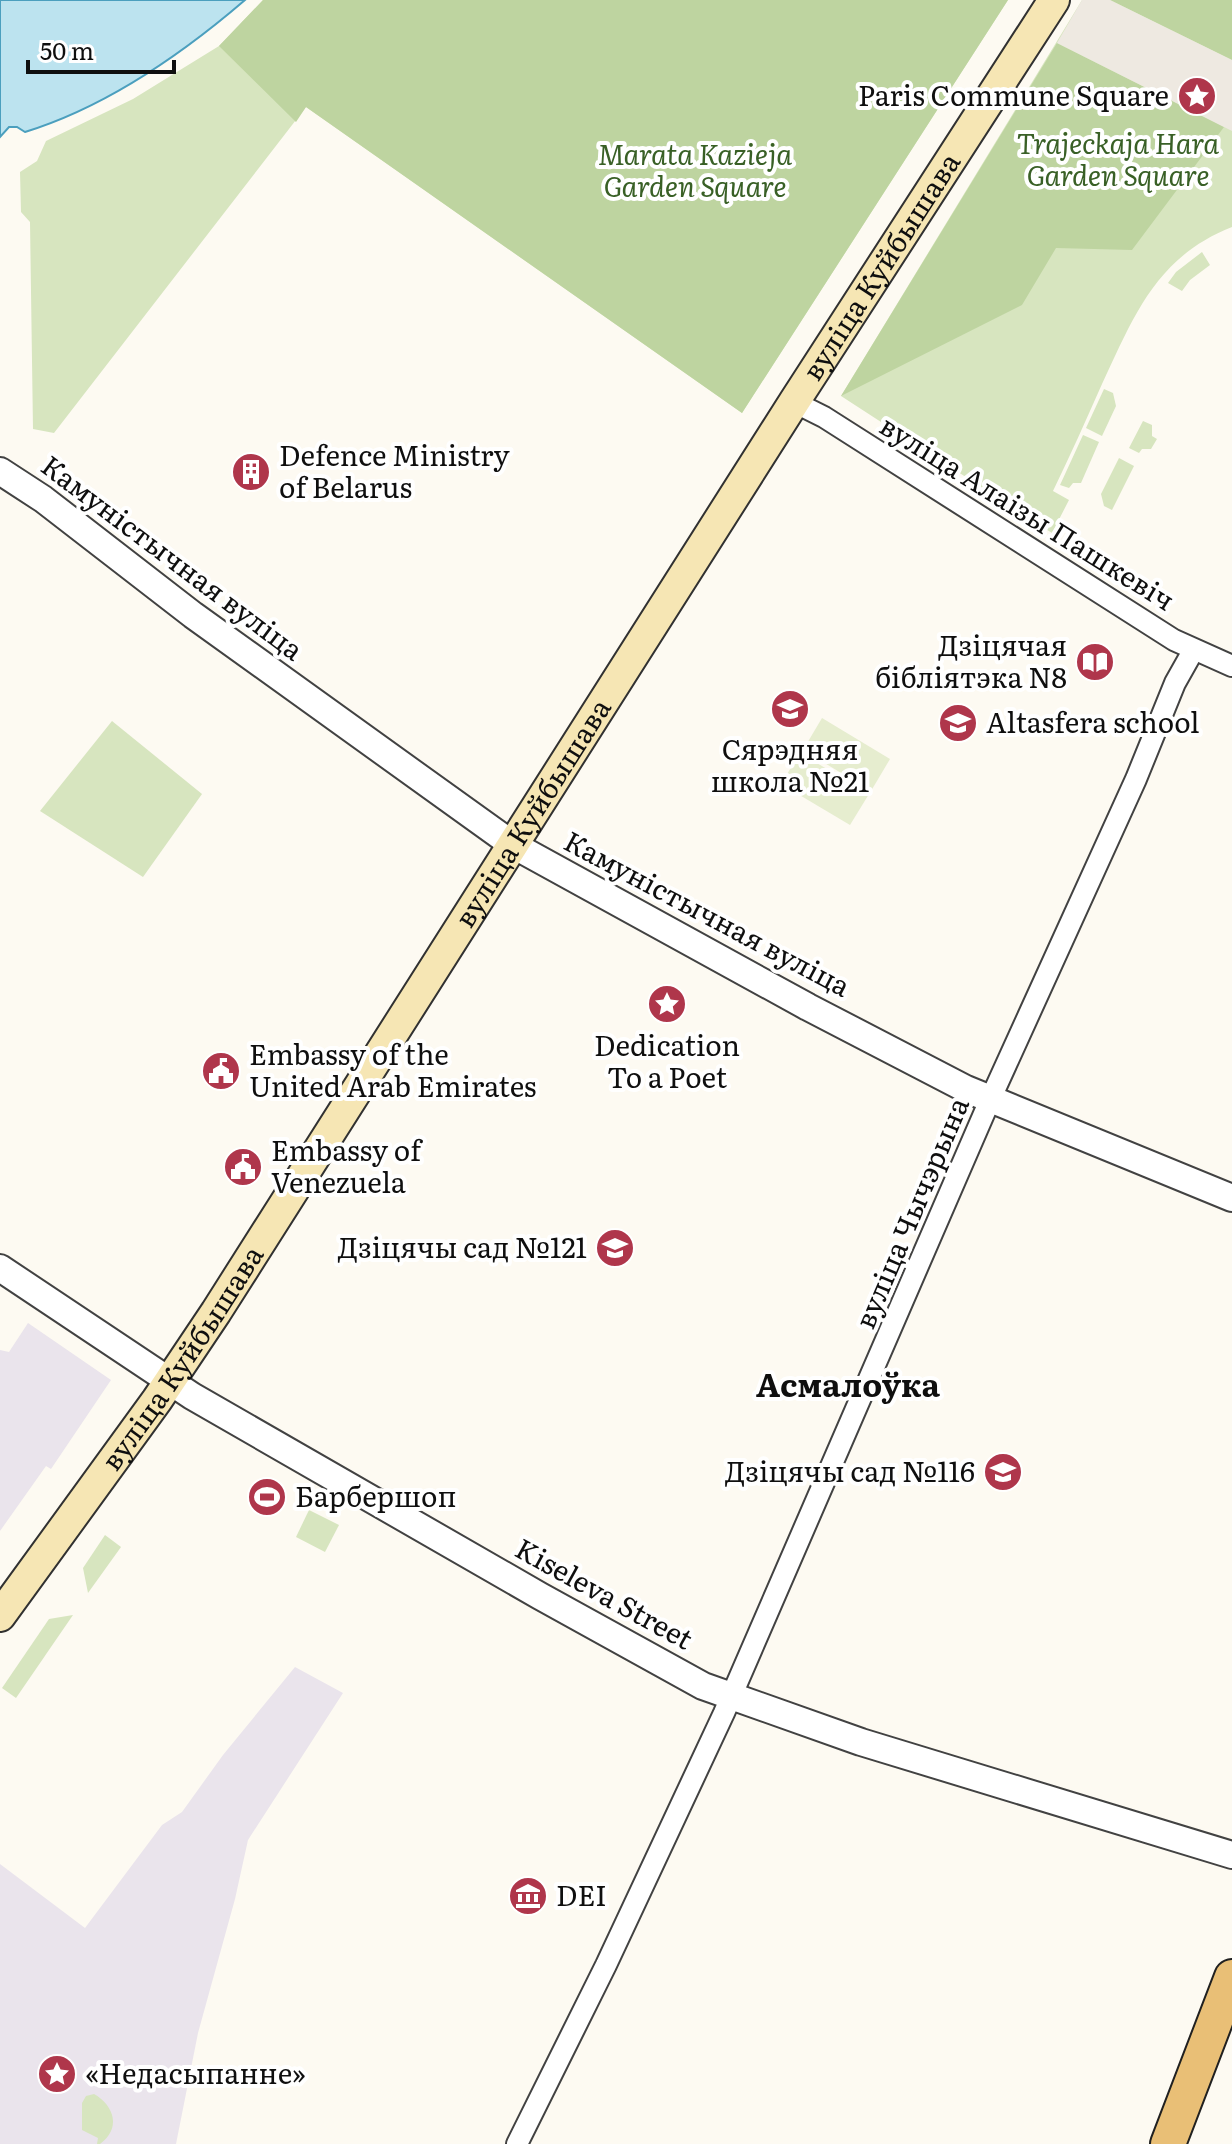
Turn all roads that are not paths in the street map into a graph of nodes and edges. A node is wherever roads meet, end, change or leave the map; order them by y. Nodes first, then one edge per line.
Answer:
1 (1054, 0) edge
2 (794, 402) junction
3 (0, 473) edge
4 (1193, 651) junction
5 (1232, 666) edge
6 (513, 845) junction
7 (990, 1100) junction
8 (1232, 1198) edge
9 (0, 1268) edge
10 (170, 1382) junction
11 (0, 1616) edge
12 (730, 1698) junction
13 (1232, 1855) edge
14 (1232, 1977) edge
15 (517, 2144) edge
16 (1168, 2144) edge

1 - 2 main road, вуліца Куйбышава
2 - 4 street, вуліца Алаізы Пашкевіч
2 - 6 main road, вуліца Куйбышава
3 - 6 street, Камуністычная вуліца
4 - 5 street, вуліца Алаізы Пашкевіч
4 - 7 street, вуліца Чычэрына
6 - 7 street, Камуністычная вуліца
6 - 10 main road, вуліца Куйбышава
7 - 8 street, Камуністычная вуліца
7 - 12 street, вуліца Чычэрына
9 - 10 street, Kiseleva Street
10 - 11 main road, вуліца Куйбышава
10 - 12 street, Kiseleva Street
12 - 13 street, Kiseleva Street
12 - 15 street, вуліца Чычэрына
14 - 16 main road

